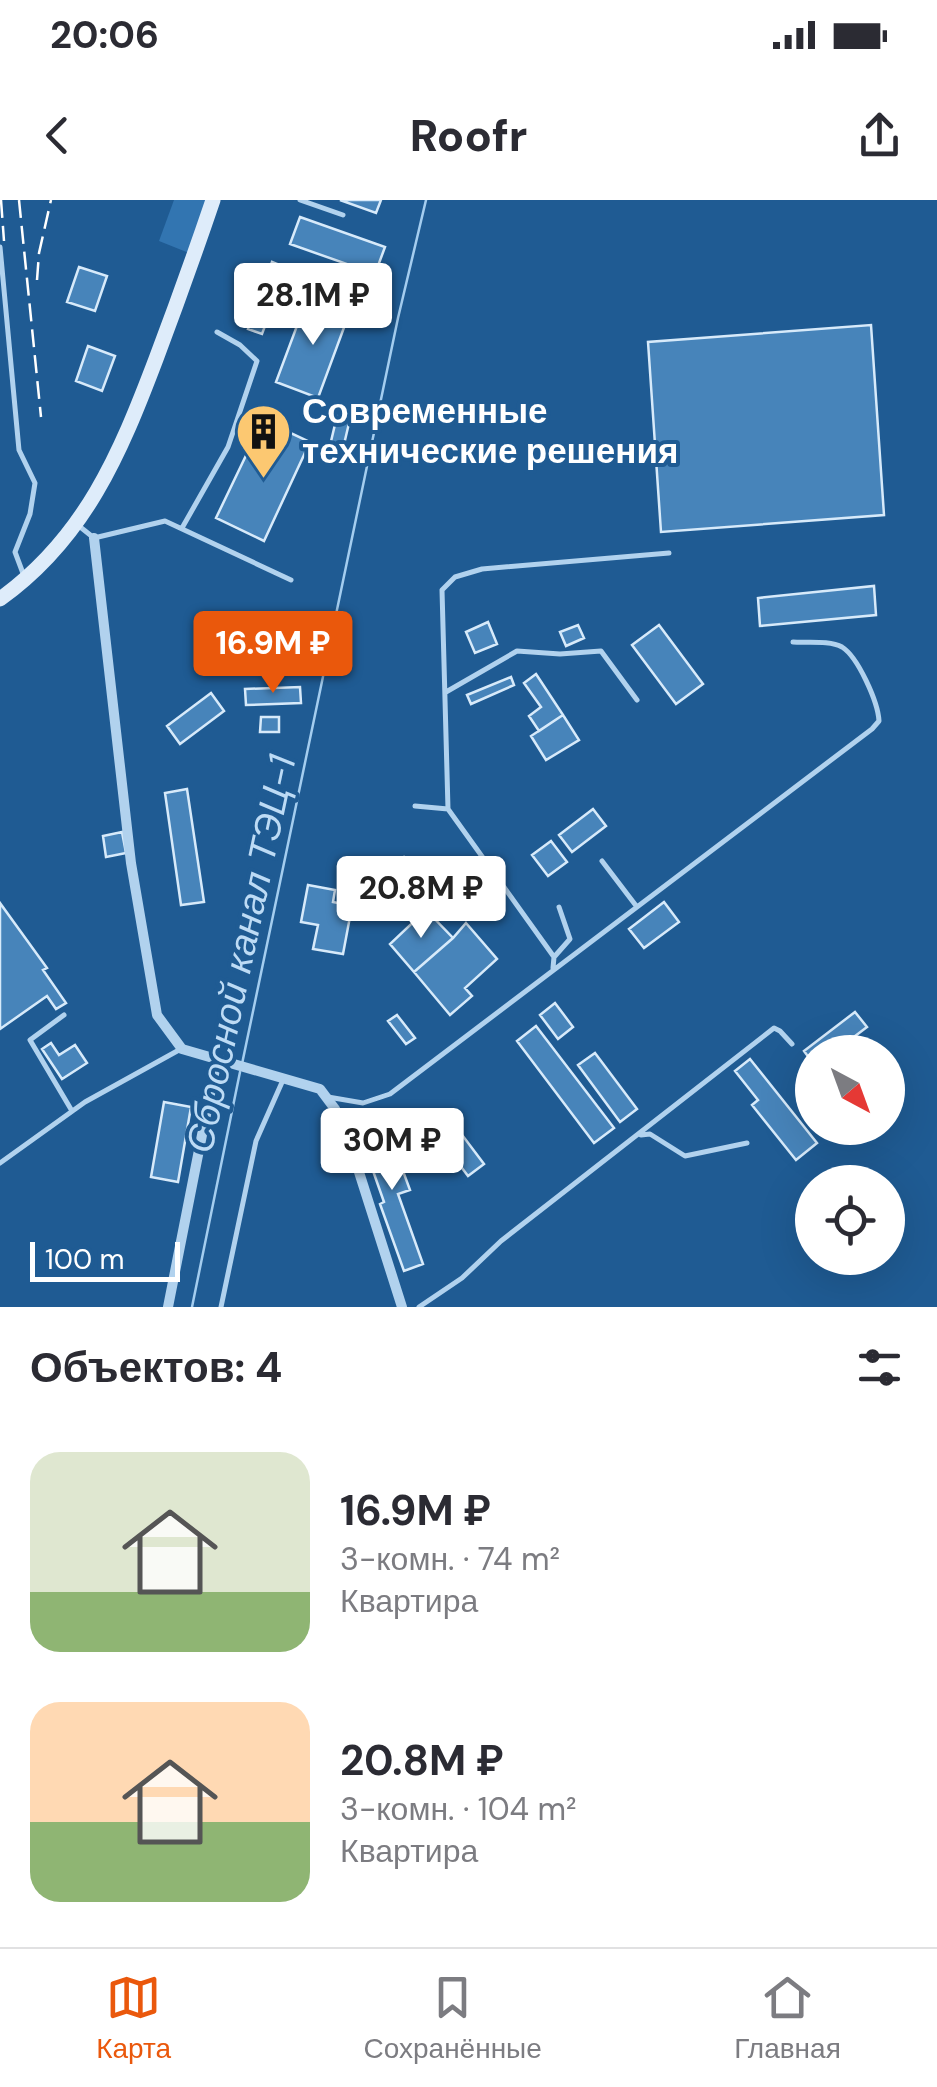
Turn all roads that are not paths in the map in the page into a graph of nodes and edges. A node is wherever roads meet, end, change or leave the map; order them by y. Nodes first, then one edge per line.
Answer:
1 (213, 200) edge
2 (300, 200) edge
3 (343, 215) dead end
4 (0, 246) edge
5 (217, 332) dead end
6 (77, 524) junction
7 (182, 528) junction
8 (94, 538) junction
9 (669, 553) dead end
10 (25, 579) junction
11 (291, 580) dead end
12 (0, 599) edge
13 (793, 642) dead end
14 (446, 692) junction
15 (638, 700) dead end
16 (415, 806) dead end
17 (448, 809) junction
18 (602, 861) dead end
19 (559, 907) dead end
20 (637, 907) junction
21 (554, 958) junction
22 (552, 971) junction
23 (64, 1014) dead end
24 (792, 1044) dead end
25 (182, 1049) junction
26 (222, 1060) junction
27 (284, 1077) junction
28 (325, 1096) junction
29 (72, 1110) junction
30 (638, 1136) junction
31 (747, 1142) dead end
32 (0, 1163) edge
33 (168, 1307) edge
34 (221, 1307) edge
35 (402, 1307) edge
36 (419, 1307) edge

1 - 6 main road
2 - 3 lane
4 - 10 lane
5 - 7 lane
6 - 8 lane
6 - 10 main road
7 - 8 lane
7 - 11 lane
8 - 25 street
9 - 14 lane
10 - 12 main road
13 - 20 lane
14 - 15 lane
14 - 17 lane
16 - 17 lane
17 - 21 lane
18 - 20 lane
19 - 21 lane
20 - 22 lane
21 - 22 lane
22 - 28 lane
23 - 29 lane
24 - 30 lane
25 - 26 street
25 - 29 lane
26 - 27 street
26 - 33 street
27 - 28 street
27 - 34 lane
28 - 35 street
29 - 32 lane
30 - 31 lane
30 - 36 lane

